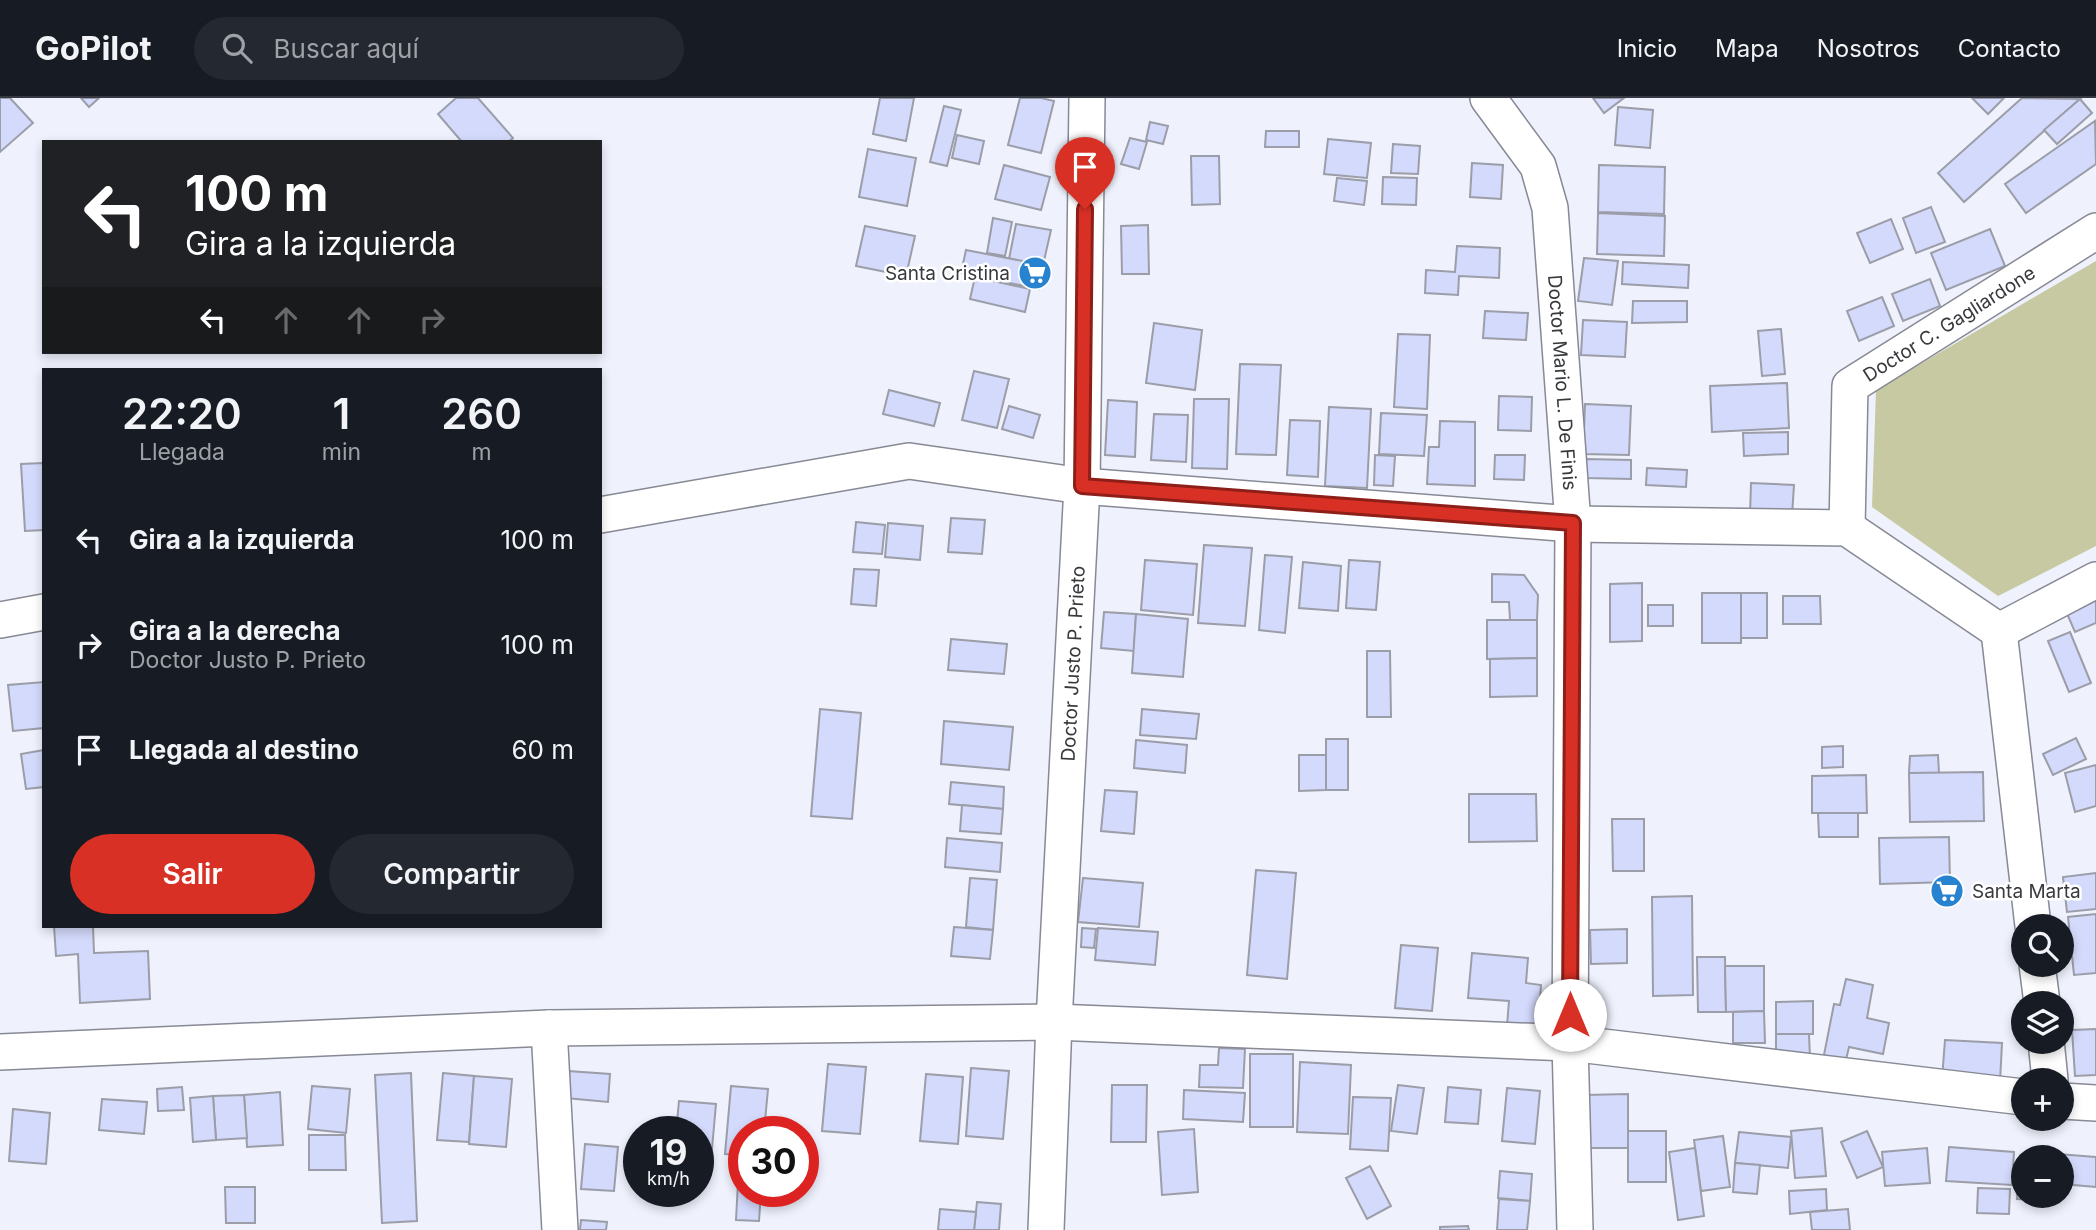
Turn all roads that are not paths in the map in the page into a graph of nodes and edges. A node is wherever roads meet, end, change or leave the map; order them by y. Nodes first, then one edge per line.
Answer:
1 (1087, 98) edge
2 (1488, 98) edge
3 (2096, 231) edge
4 (1082, 486) junction
5 (602, 515) edge
6 (1573, 523) junction
7 (1847, 528) junction
8 (2096, 580) edge
9 (42, 612) edge
10 (0, 620) edge
11 (1999, 631) junction
12 (2032, 914) edge
13 (1054, 1022) junction
14 (549, 1028) junction
15 (1570, 1043) junction
16 (0, 1052) edge
17 (2011, 1096) edge
18 (2074, 1102) edge
19 (2096, 1103) edge
20 (560, 1230) edge
21 (1046, 1230) edge
22 (1575, 1230) edge

1 - 4 street, Doctor Justo P. Prieto
2 - 6 street, Doctor Mario L. De Finis
3 - 7 street, Doctor C. Gagliardone
4 - 5 street
4 - 6 street
4 - 13 street, Doctor Justo P. Prieto
6 - 7 street
6 - 15 street, Doctor Mario L. De Finis
7 - 11 street
8 - 11 street
9 - 10 street
11 - 12 street
13 - 14 street
13 - 15 street
13 - 21 street, Doctor Justo P. Prieto
14 - 16 street
14 - 20 street
15 - 17 street
15 - 22 street, Doctor Mario L. De Finis
18 - 19 street

